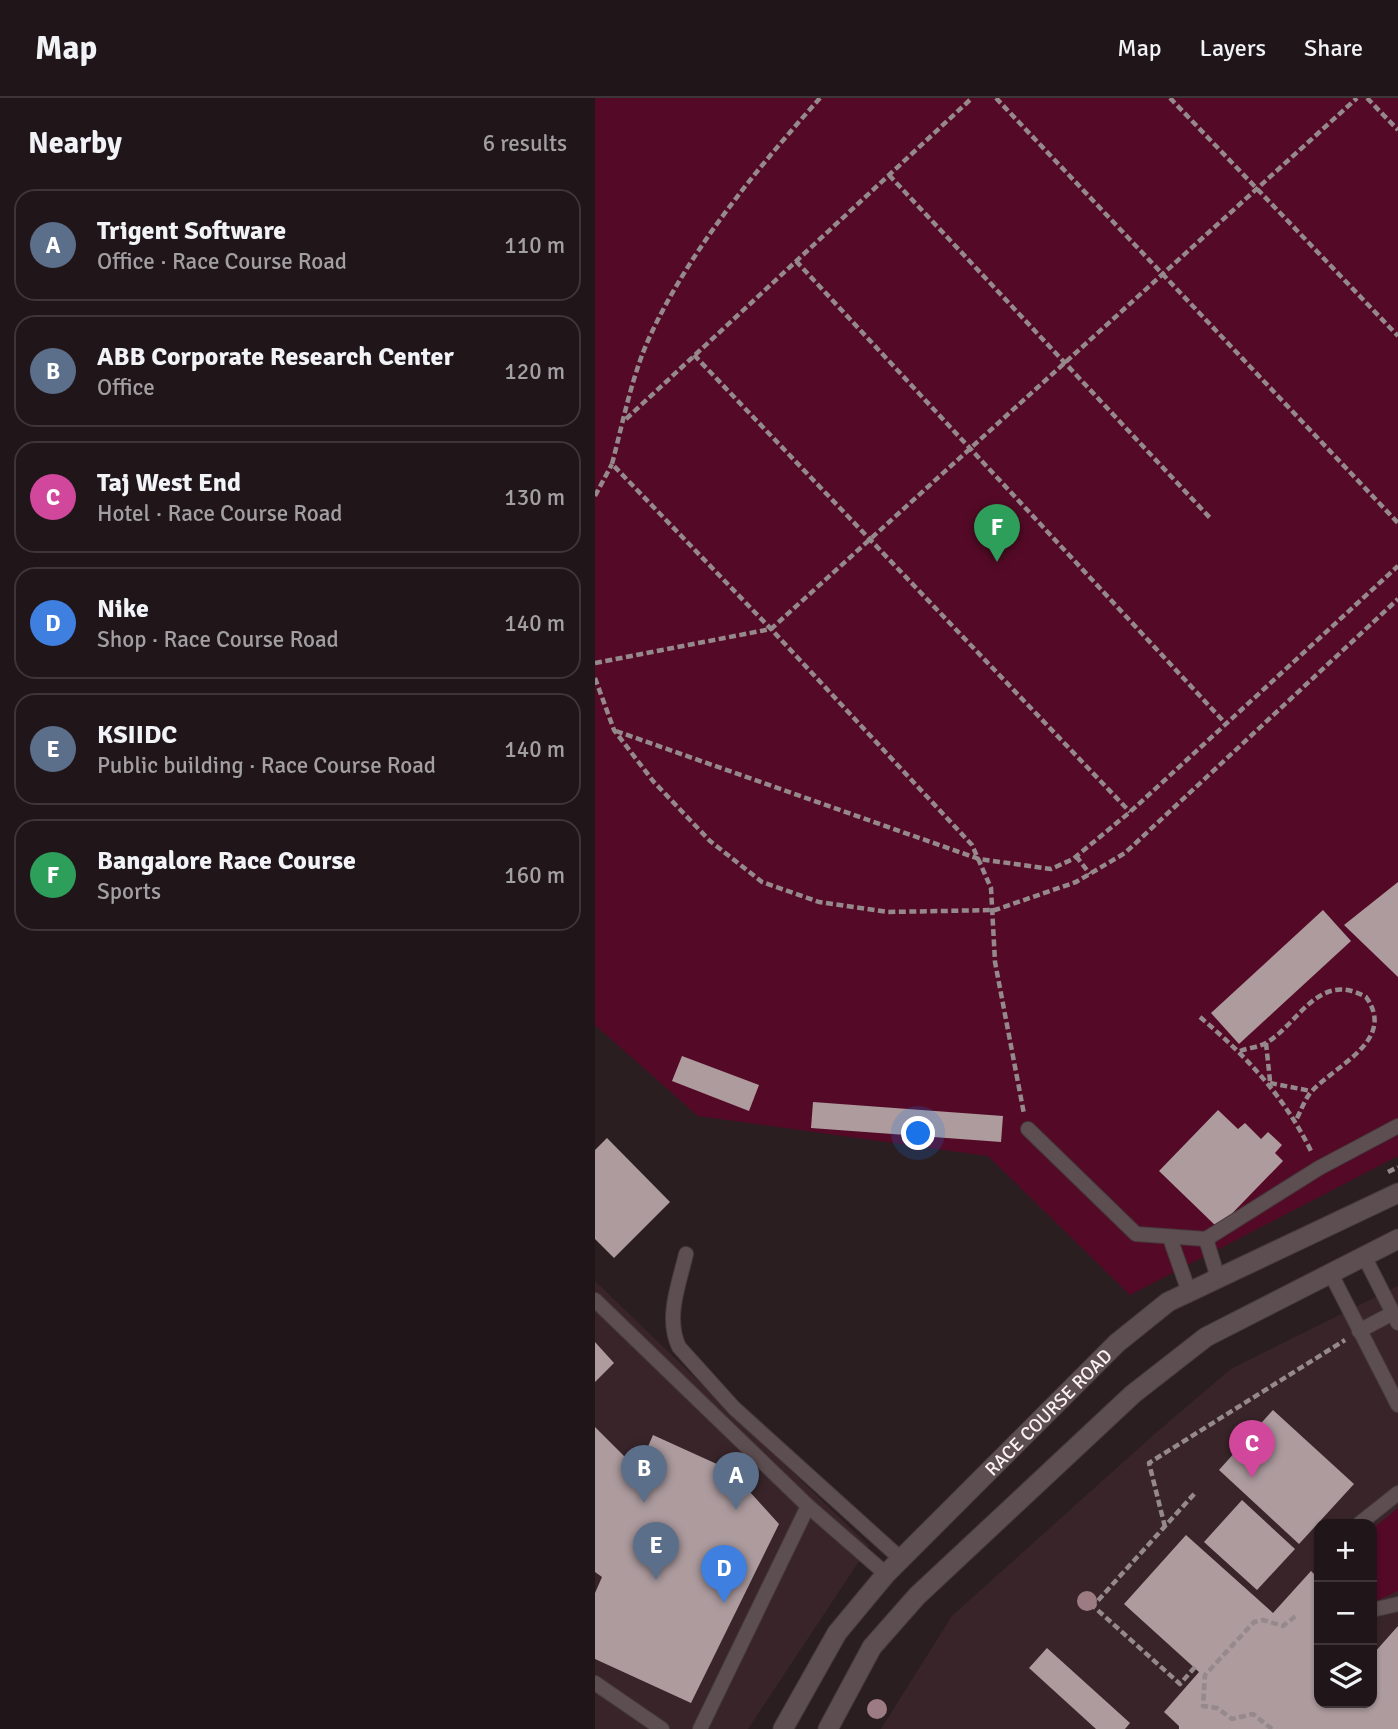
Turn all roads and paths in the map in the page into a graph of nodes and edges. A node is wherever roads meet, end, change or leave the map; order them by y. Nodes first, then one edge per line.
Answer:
1 (820, 98) edge
2 (972, 98) edge
3 (996, 98) edge
4 (1170, 98) edge
5 (1357, 98) edge
6 (1367, 98) edge
7 (1398, 130) edge
8 (889, 175) junction
9 (1257, 188) junction
10 (796, 261) junction
11 (1162, 274) junction
12 (1398, 336) edge
13 (694, 355) junction
14 (1065, 363) junction
15 (624, 421) junction
16 (970, 449) junction
17 (611, 464) junction
18 (595, 496) edge
19 (1211, 519) dead end
20 (1398, 523) edge
21 (870, 539) junction
22 (1398, 566) edge
23 (1398, 599) edge
24 (771, 629) junction
25 (595, 663) edge
26 (595, 678) edge
27 (1226, 724) junction
28 (614, 730) junction
29 (1131, 812) junction
30 (1076, 856) junction
31 (979, 859) junction
32 (1090, 874) junction
33 (995, 910) junction
34 (1201, 1017) dead end
35 (1266, 1043) junction
36 (1240, 1051) junction
37 (1270, 1082) junction
38 (1311, 1091) junction
39 (1296, 1120) junction
40 (1398, 1126) edge
41 (1028, 1129) joint
42 (1319, 1168) junction
43 (1398, 1192) edge
44 (1170, 1238) junction
45 (1206, 1239) junction
46 (1398, 1239) edge
47 (686, 1254) dead end
48 (1364, 1256) junction
49 (1330, 1272) junction
50 (1218, 1278) junction
51 (1189, 1292) junction
52 (595, 1300) edge
53 (1396, 1318) edge
54 (1359, 1331) junction
55 (1398, 1405) edge
56 (1195, 1493) dead end
57 (1398, 1493) edge
58 (808, 1506) junction
59 (1365, 1519) edge
60 (1165, 1527) junction
61 (901, 1559) junction
62 (886, 1574) junction
63 (1398, 1604) edge
64 (1377, 1609) edge
65 (1297, 1615) dead end
66 (1195, 1667) dead end
67 (595, 1683) edge
68 (662, 1729) edge
69 (700, 1729) edge
70 (783, 1729) edge
71 (828, 1729) edge
72 (1272, 1729) edge

1 - 15 path
2 - 8 path
3 - 11 path
4 - 9 path
5 - 9 path
6 - 7 path
8 - 10 path
8 - 14 path
9 - 11 path
9 - 12 path
10 - 13 path
10 - 16 path
11 - 14 path
11 - 20 path
13 - 15 path
13 - 21 path
14 - 16 path
14 - 19 path
15 - 17 path
16 - 21 path
16 - 27 path
17 - 18 path
17 - 24 path
21 - 24 path
21 - 29 path
22 - 27 path
23 - 32 path
24 - 25 path
24 - 31 path
26 - 28 path
27 - 29 path
28 - 31 path
28 - 33 path
29 - 30 path
30 - 31 path
30 - 32 path
31 - 33 path
32 - 33 path
33 - 41 path
34 - 36 path
35 - 36 path
35 - 37 path
35 - 38 path
36 - 37 path
37 - 38 path
37 - 39 path
38 - 39 path
39 - 42 path
40 - 42 lane
41 - 44 lane
42 - 45 lane
43 - 50 main road, RACE COURSE ROAD
44 - 45 lane
44 - 51 lane
45 - 50 lane
46 - 48 main road
47 - 61 lane
48 - 49 main road
48 - 53 lane
49 - 54 lane
49 - 71 main road
50 - 51 main road, RACE COURSE ROAD
51 - 61 main road, RACE COURSE ROAD
52 - 58 lane
53 - 54 lane
54 - 55 lane
54 - 60 path
56 - 60 path
57 - 59 lane
58 - 62 lane
58 - 69 lane
60 - 66 path
61 - 62 main road, RACE COURSE ROAD
62 - 70 main road, RACE COURSE ROAD
63 - 64 lane
65 - 72 path
67 - 68 lane

